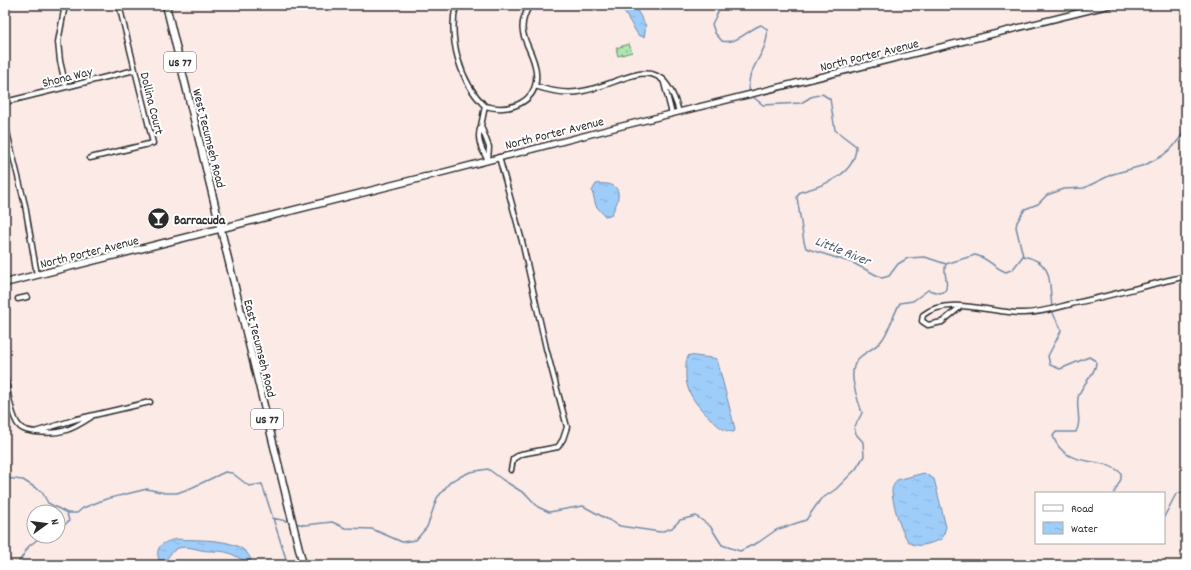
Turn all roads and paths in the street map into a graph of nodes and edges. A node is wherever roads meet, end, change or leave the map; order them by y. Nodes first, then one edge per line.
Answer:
1 (65, 5) edge
2 (119, 5) edge
3 (166, 5) edge
4 (456, 5) edge
5 (530, 5) edge
6 (1110, 5) edge
7 (135, 70) junction
8 (662, 79) junction
9 (534, 86) junction
10 (66, 87) junction
11 (5, 102) edge
12 (485, 106) junction
13 (679, 112) junction
14 (672, 114) junction
15 (5, 124) edge
16 (481, 126) junction
17 (498, 157) junction
18 (90, 158) dead end
19 (488, 160) junction
20 (425, 177) joint
21 (220, 229) junction
22 (38, 275) junction
23 (1186, 276) edge
24 (5, 283) edge
25 (27, 296) dead end
26 (18, 299) dead end
27 (960, 307) junction
28 (5, 378) edge
29 (150, 402) dead end
30 (91, 417) junction
31 (35, 432) junction
32 (511, 470) dead end
33 (303, 565) edge

1 - 10 street
2 - 7 street, Dollina Court
3 - 21 main road, West Tecumseh Road / US 77
4 - 12 street
5 - 9 street
6 - 13 street, North Porter Avenue
7 - 10 street, Shona Way
7 - 18 street, Dollina Court
8 - 9 street
8 - 13 street
8 - 14 street
9 - 12 street
10 - 11 street, Shona Way
12 - 16 street
13 - 14 street, North Porter Avenue
14 - 17 street, North Porter Avenue
15 - 22 street
16 - 19 street
16 - 19 street
17 - 19 street, North Porter Avenue
17 - 32 street
19 - 20 street, North Porter Avenue
20 - 21 main road, North Porter Avenue
21 - 22 main road, North Porter Avenue
21 - 33 main road, East Tecumseh Road / US 77
22 - 24 main road, North Porter Avenue
23 - 27 street
25 - 26 street
27 - 27 street
28 - 31 street
29 - 30 street
30 - 31 street
30 - 31 street

